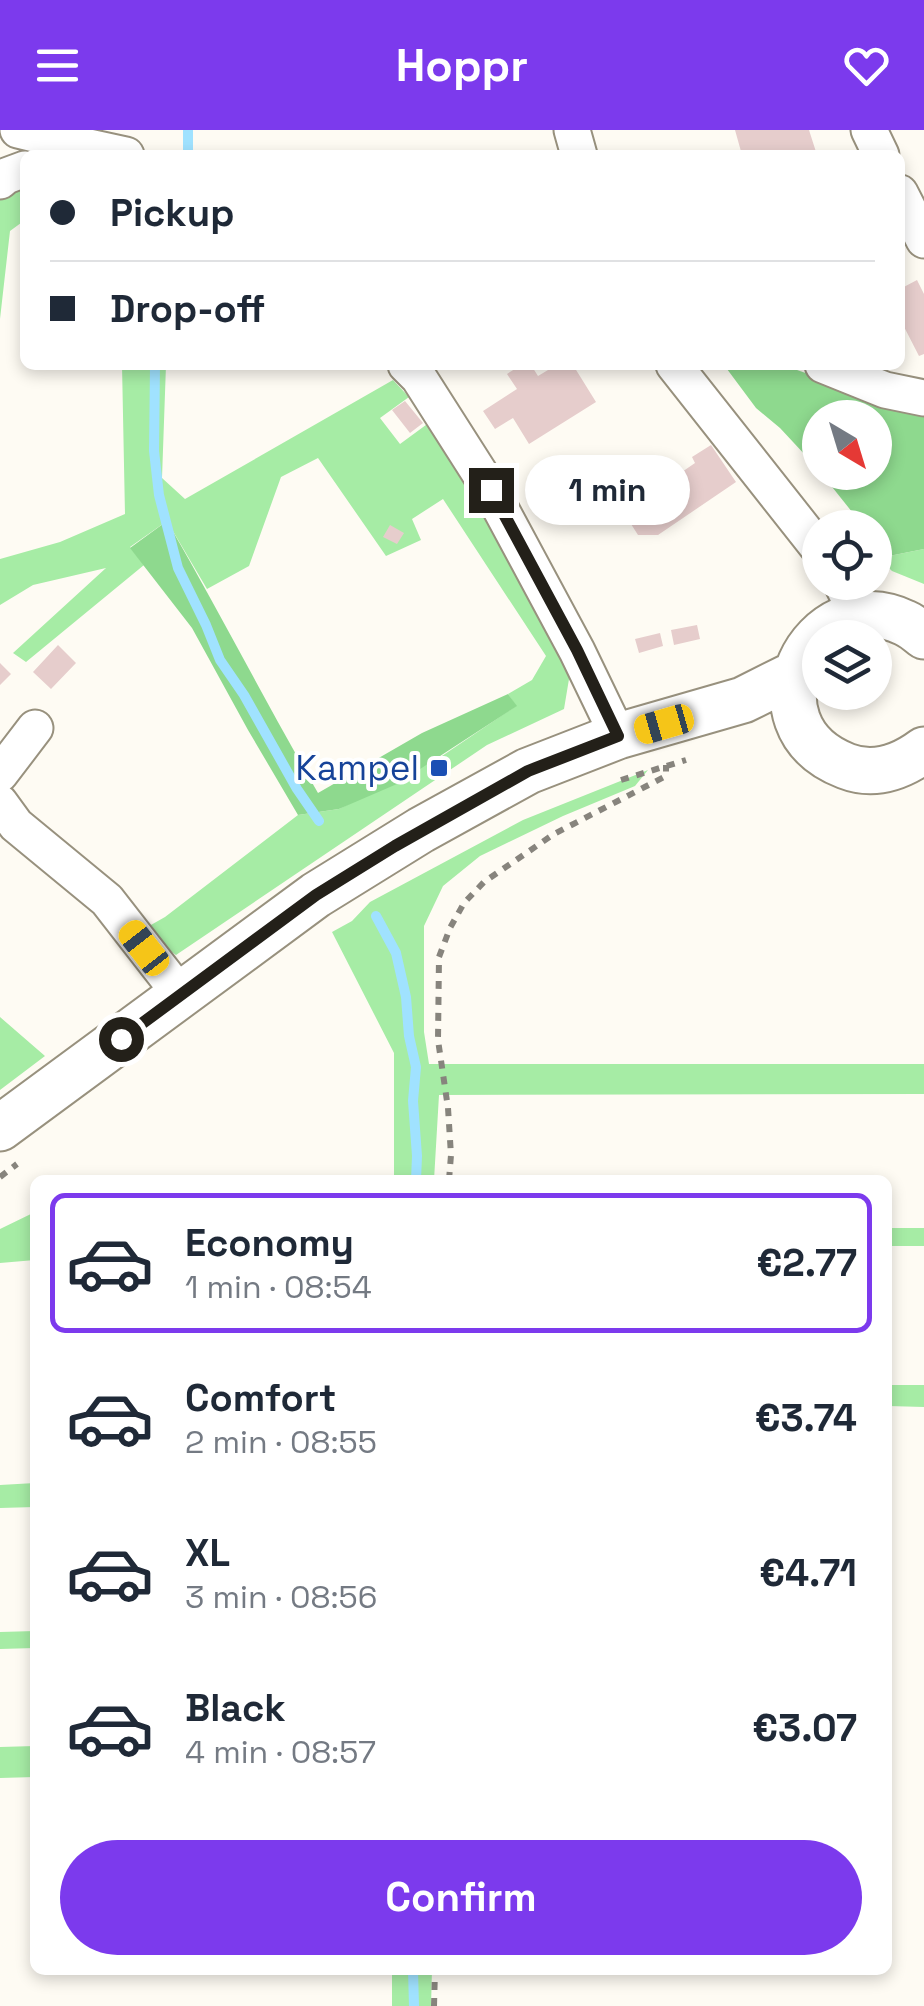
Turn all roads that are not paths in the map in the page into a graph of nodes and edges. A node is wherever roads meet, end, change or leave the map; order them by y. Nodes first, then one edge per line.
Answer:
1 (18, 130) edge
2 (72, 150) edge
3 (905, 202) edge
4 (924, 240) edge
5 (411, 370) edge
6 (678, 370) edge
7 (836, 370) edge
8 (924, 398) edge
9 (802, 527) edge
10 (849, 600) edge
11 (852, 600) edge
12 (924, 636) edge
13 (795, 674) junction
14 (743, 700) junction
15 (798, 722) junction
16 (35, 728) dead end
17 (618, 736) junction
18 (924, 750) edge
19 (0, 774) edge
20 (0, 803) edge
21 (181, 995) junction
22 (15, 1140) edge

1 - 2 street
3 - 4 street
5 - 17 street
6 - 9 street
7 - 8 street
10 - 13 street
11 - 12 street
13 - 14 street
13 - 15 street
14 - 15 street
14 - 17 street
15 - 18 street
16 - 19 street
17 - 21 street
20 - 21 street
21 - 22 street

